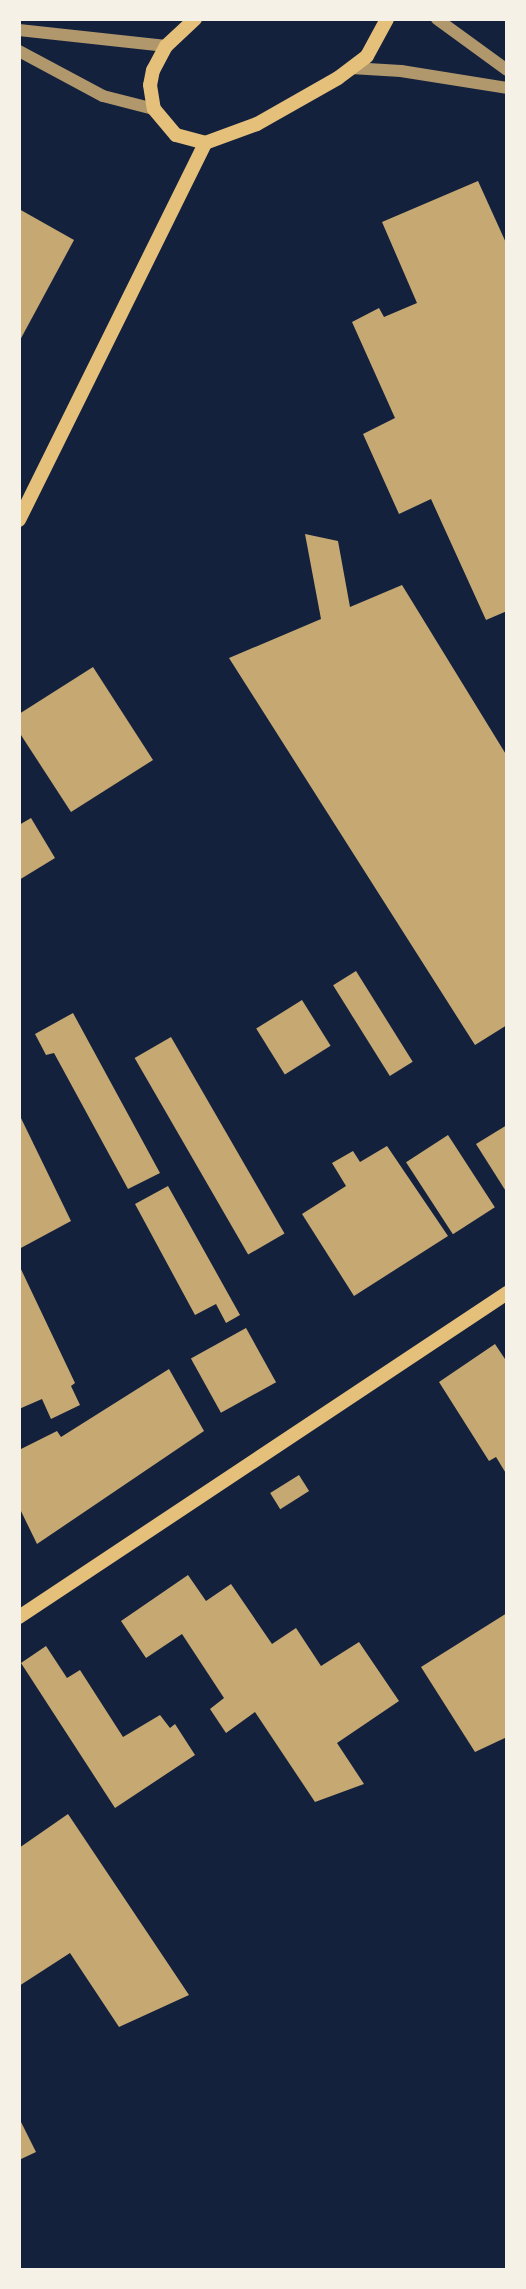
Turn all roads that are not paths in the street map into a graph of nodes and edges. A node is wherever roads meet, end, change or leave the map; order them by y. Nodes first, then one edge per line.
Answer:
1 (195, 19) edge
2 (387, 19) edge
3 (437, 19) edge
4 (19, 30) edge
5 (166, 46) junction
6 (19, 51) edge
7 (351, 68) junction
8 (507, 70) edge
9 (507, 88) edge
10 (155, 109) junction
11 (205, 143) junction
12 (19, 520) edge
13 (507, 1293) edge
14 (19, 1617) edge

1 - 5 main road
2 - 7 main road
3 - 8 street
4 - 5 street
5 - 10 main road
6 - 10 street
7 - 9 street
7 - 11 main road
10 - 11 main road
11 - 12 main road
13 - 14 main road

